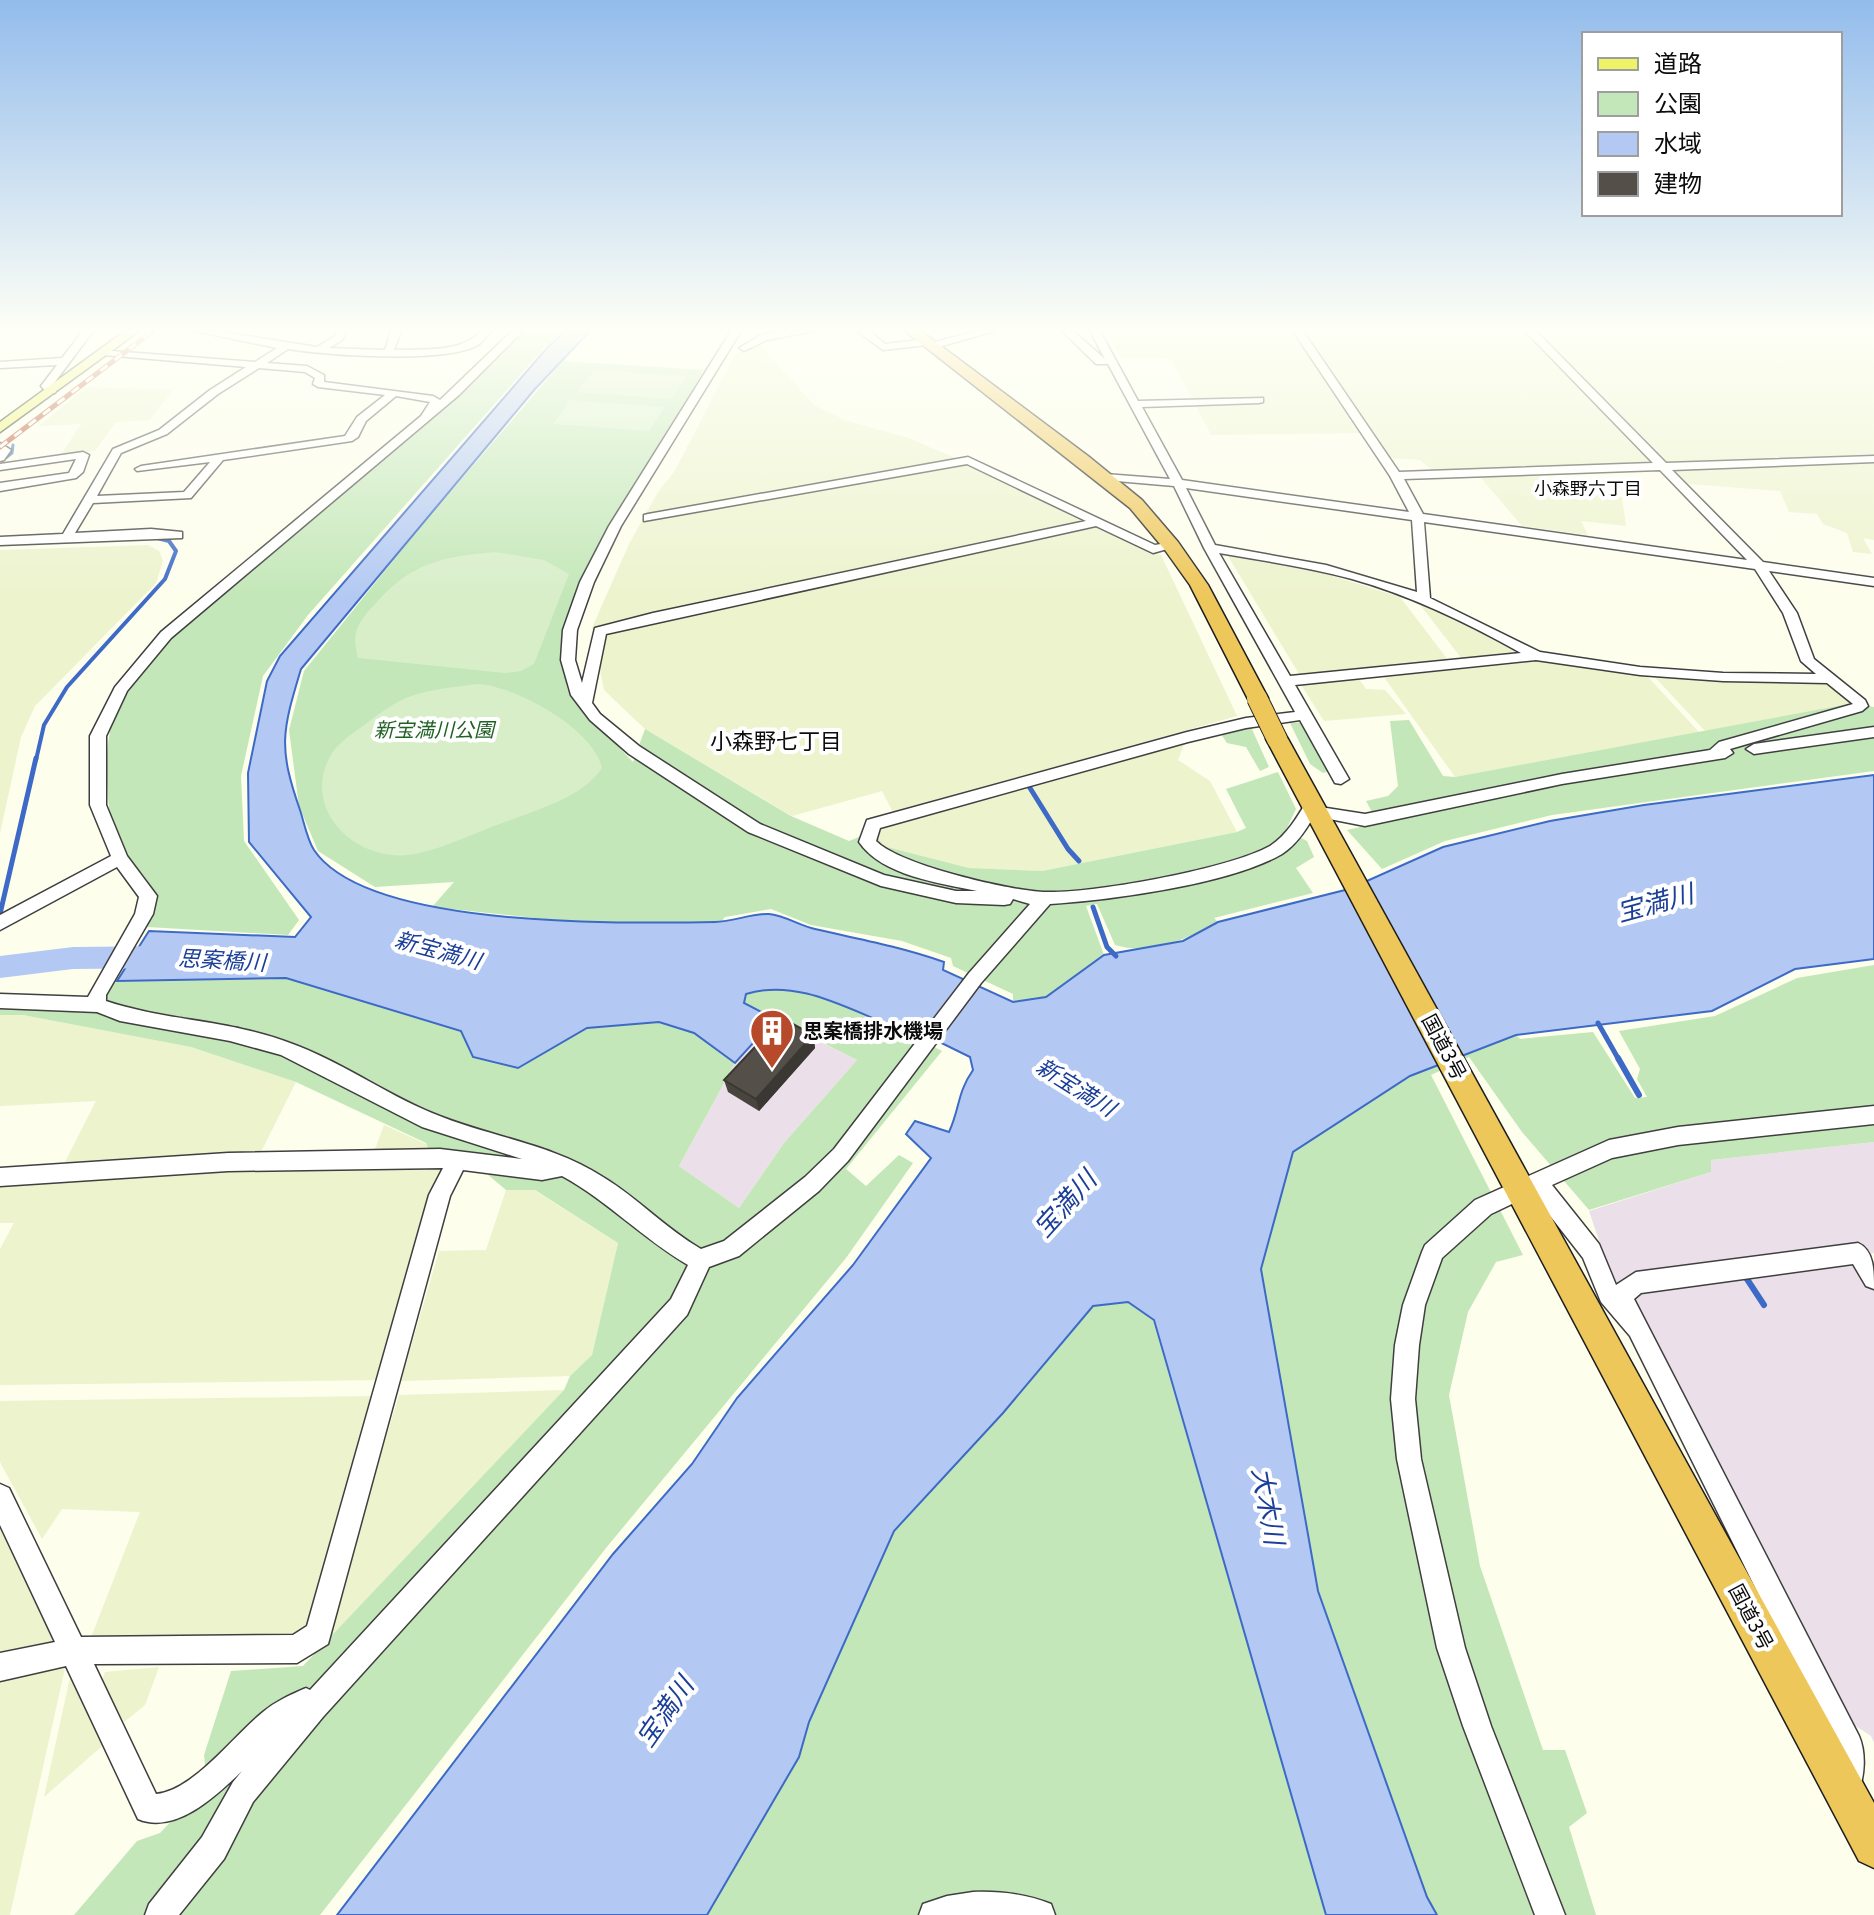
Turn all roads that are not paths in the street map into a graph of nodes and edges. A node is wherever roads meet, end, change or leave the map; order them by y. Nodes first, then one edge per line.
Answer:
1 (179, 420) edge
2 (360, 420) edge
3 (425, 420) edge
4 (681, 420) edge
5 (1030, 420) edge
6 (1143, 420) edge
7 (1358, 420) edge
8 (1619, 420) edge
9 (0, 446) edge
10 (0, 458) edge
11 (1874, 459) edge
12 (218, 460) junction
13 (1663, 465) junction
14 (0, 467) edge
15 (141, 469) dead end
16 (1396, 476) junction
17 (1105, 477) junction
18 (1178, 483) junction
19 (0, 487) edge
20 (89, 500) junction
21 (1418, 517) junction
22 (648, 518) dead end
23 (1099, 522) junction
24 (178, 535) dead end
25 (67, 537) junction
26 (0, 541) edge
27 (1172, 546) junction
28 (1210, 548) junction
29 (1758, 564) junction
30 (1874, 582) edge
31 (1424, 600) junction
32 (1536, 656) junction
33 (1828, 679) junction
34 (1288, 681) junction
35 (1867, 702) edge
36 (584, 705) junction
37 (1306, 715) junction
38 (1874, 732) edge
39 (1714, 755) junction
40 (1341, 779) dead end
41 (1316, 808) junction
42 (120, 858) junction
43 (1045, 899) junction
44 (5, 921) edge
45 (97, 1000) junction
46 (0, 1001) edge
47 (1874, 1115) edge
48 (457, 1160) junction
49 (564, 1166) junction
50 (0, 1177) edge
51 (1524, 1184) junction
52 (700, 1260) junction
53 (1874, 1278) edge
54 (1638, 1328) junction
55 (0, 1497) edge
56 (74, 1651) junction
57 (0, 1667) edge
58 (313, 1707) junction
59 (1847, 1796) junction
60 (1874, 1846) edge
61 (160, 1915) edge
62 (934, 1915) edge
63 (1040, 1915) edge
64 (1550, 1915) edge

1 - 20 street
2 - 12 street
3 - 42 street
4 - 36 street
5 - 17 highway, 国道3号
6 - 18 street
7 - 16 street
8 - 13 street
9 - 10 street
11 - 13 street
12 - 15 street
12 - 20 street
13 - 16 street
13 - 29 street
14 - 19 street
16 - 21 street
17 - 18 street
17 - 27 highway, 国道3号
18 - 21 street
18 - 28 street
20 - 25 street
21 - 29 street
21 - 31 street
22 - 23 street
23 - 27 street
23 - 36 street
24 - 25 street
25 - 26 street
27 - 41 highway, 国道3号, bridge
28 - 31 street
28 - 34 street
29 - 30 street
29 - 33 street
31 - 32 street
32 - 33 street
32 - 34 street
33 - 35 street
34 - 37 street
35 - 39 street
36 - 43 street
37 - 40 street
37 - 43 street
38 - 39 street
39 - 41 street
41 - 43 street
41 - 51 highway, 国道3号
42 - 44 street
42 - 45 street
43 - 52 street
45 - 46 street
45 - 49 street
47 - 51 street
48 - 49 street
48 - 50 street
48 - 56 street
49 - 52 street
51 - 54 street
51 - 59 highway, 国道3号
51 - 64 street
52 - 58 street
53 - 54 street
54 - 59 street
55 - 56 street
56 - 57 street
56 - 58 street
58 - 61 street
59 - 60 highway, 国道3号
62 - 63 street

